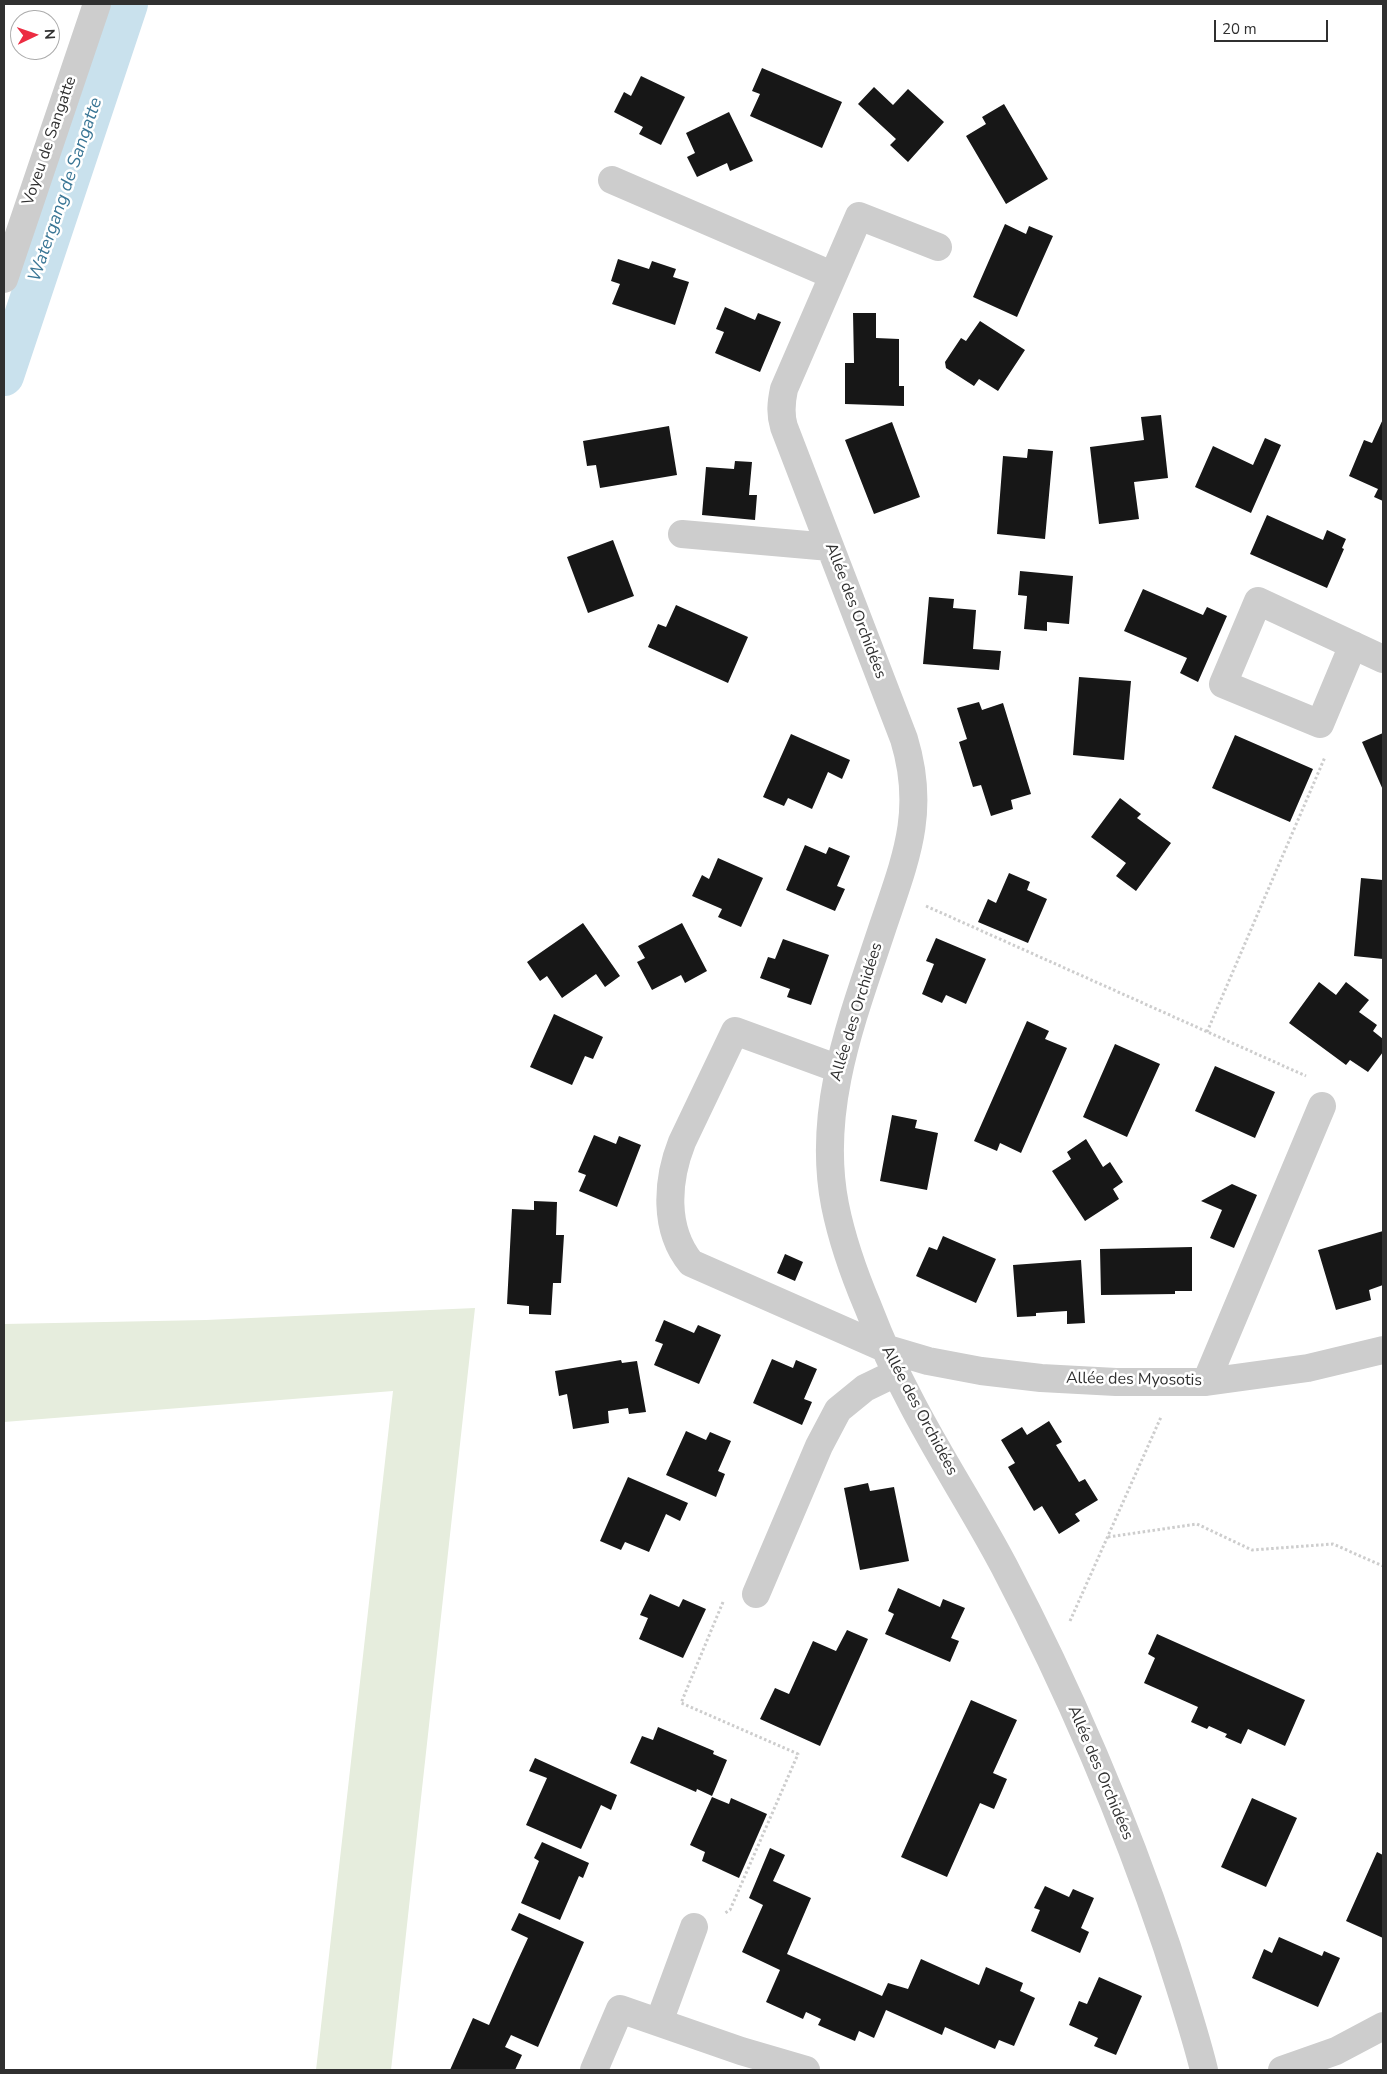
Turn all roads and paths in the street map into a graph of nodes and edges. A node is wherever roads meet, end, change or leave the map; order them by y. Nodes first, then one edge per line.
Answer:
1 (96, 4) edge
2 (612, 180) dead end
3 (938, 247) dead end
4 (832, 275) junction
5 (4, 279) edge
6 (682, 534) dead end
7 (830, 547) junction
8 (1353, 645) junction
9 (1383, 659) edge
10 (1320, 724) junction
11 (894, 892) junction
12 (1206, 1032) junction
13 (839, 1069) junction
14 (1322, 1106) joint
15 (884, 1348) junction
16 (1383, 1350) edge
17 (896, 1373) junction
18 (1176, 1382) junction
19 (1206, 1382) junction
20 (1108, 1537) junction
21 (1383, 1566) edge
22 (756, 1594) joint
23 (1052, 1661) junction
24 (694, 1928) joint
25 (659, 2022) junction
26 (1383, 2026) edge
27 (594, 2070) edge
28 (806, 2070) edge
29 (1204, 2070) edge
30 (1282, 2070) edge

1 - 5 street, Voyeu de Sangatte
2 - 4 street
3 - 4 street, Allée des Orchidées
4 - 7 street, Allée des Orchidées
6 - 7 street
7 - 11 street, Allée des Orchidées
8 - 9 street
8 - 10 street
8 - 10 street
10 - 12 path
11 - 12 path
11 - 13 street, Allée des Orchidées
12 - 14 path
13 - 15 street, Allée des Orchidées
13 - 15 street, Allée des Myosotis
14 - 19 street
15 - 17 street, Allée des Orchidées
15 - 18 street, Allée des Myosotis
16 - 19 street, Allée des Myosotis
17 - 22 street
17 - 23 street, Allée des Orchidées
18 - 19 street, Allée des Myosotis
18 - 20 path
20 - 21 path
20 - 23 path
22 - 24 path
23 - 29 street, Allée des Orchidées
24 - 25 street
25 - 27 street
25 - 28 street
26 - 30 street

